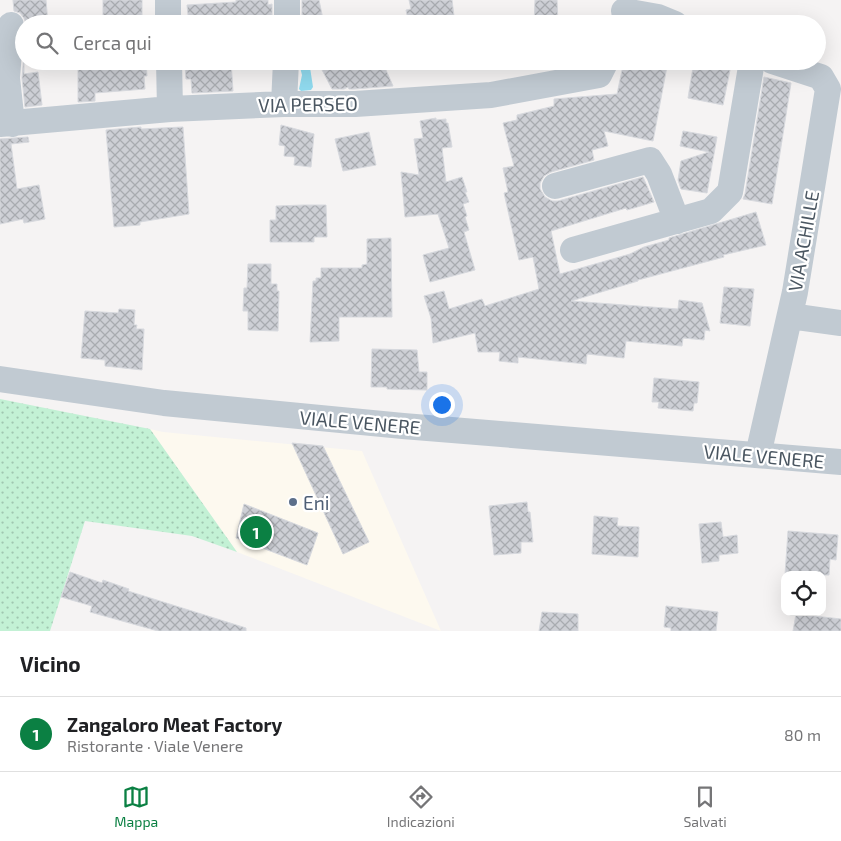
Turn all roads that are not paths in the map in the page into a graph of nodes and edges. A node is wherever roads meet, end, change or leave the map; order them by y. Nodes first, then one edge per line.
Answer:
1 (168, 0) edge
2 (287, 0) edge
3 (624, 12) edge
4 (168, 15) edge
5 (287, 15) edge
6 (644, 15) edge
7 (11, 25) dead end
8 (169, 70) edge
9 (286, 70) edge
10 (602, 70) edge
11 (750, 70) edge
12 (800, 70) edge
13 (284, 104) junction
14 (170, 109) junction
15 (6, 124) edge
16 (555, 186) dead end
17 (676, 221) junction
18 (573, 250) dead end
19 (790, 316) junction
20 (841, 323) edge
21 (0, 379) edge
22 (758, 455) junction
23 (841, 462) edge

1 - 4 street
2 - 5 street
3 - 6 street
7 - 15 street
8 - 14 street
9 - 13 street
10 - 13 street, VIA PERSEO
11 - 17 street
12 - 19 street, VIA ACHILLE
13 - 14 street, VIA PERSEO
14 - 15 street, VIA PERSEO
16 - 17 street
17 - 18 street
19 - 20 street
19 - 22 street, VIA ACHILLE
21 - 22 street, VIALE VENERE
22 - 23 street, VIALE VENERE

